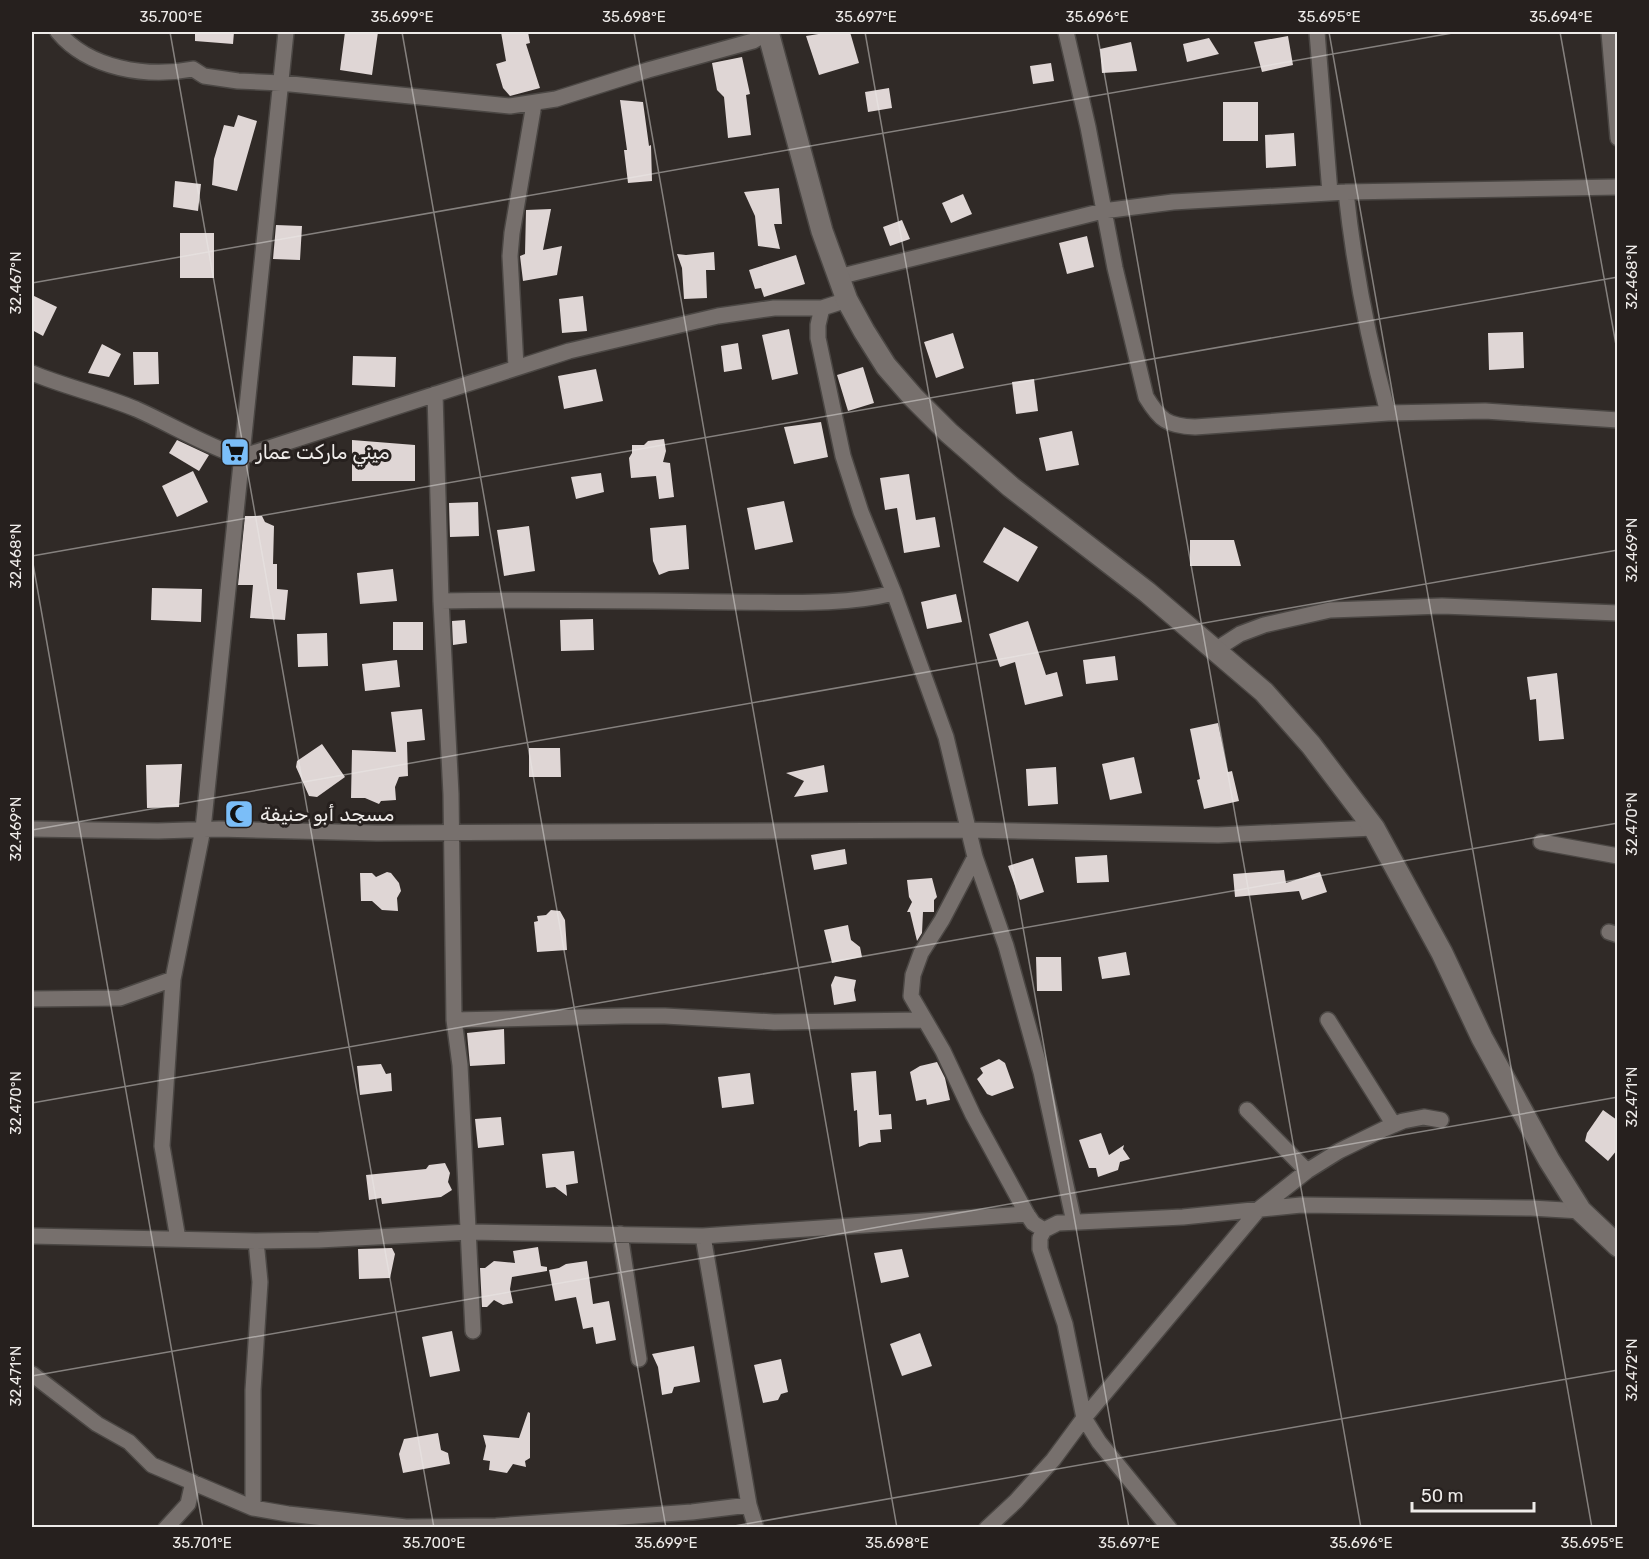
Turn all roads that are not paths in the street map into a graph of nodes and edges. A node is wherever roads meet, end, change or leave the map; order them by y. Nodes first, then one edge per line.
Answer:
1 (58, 32) edge
2 (286, 32) edge
3 (768, 32) edge
4 (1066, 32) edge
5 (1317, 32) edge
6 (1609, 32) edge
7 (281, 83) junction
8 (534, 104) junction
9 (1617, 138) edge
10 (1617, 188) edge
11 (1346, 192) junction
12 (1330, 193) junction
13 (1103, 211) junction
14 (838, 277) junction
15 (847, 300) junction
16 (822, 308) junction
17 (516, 367) junction
18 (32, 373) edge
19 (435, 394) junction
20 (1388, 413) junction
21 (1617, 420) edge
22 (241, 456) junction
23 (894, 593) junction
24 (441, 601) junction
25 (1617, 613) edge
26 (1215, 650) junction
27 (1374, 828) junction
28 (32, 829) edge
29 (203, 830) junction
30 (969, 830) junction
31 (451, 832) junction
32 (1540, 842) dead end
33 (1617, 856) edge
34 (975, 857) junction
35 (173, 979) junction
36 (32, 999) edge
37 (454, 1020) junction
38 (923, 1020) junction
39 (1328, 1020) dead end
40 (1247, 1110) dead end
41 (1441, 1120) dead end
42 (1394, 1125) junction
43 (1307, 1171) junction
44 (1259, 1209) junction
45 (1581, 1211) junction
46 (1028, 1214) junction
47 (1074, 1222) junction
48 (1044, 1230) junction
49 (469, 1232) junction
50 (620, 1234) junction
51 (32, 1236) edge
52 (703, 1236) junction
53 (178, 1239) junction
54 (256, 1241) junction
55 (1617, 1246) edge
56 (473, 1331) dead end
57 (639, 1359) dead end
58 (32, 1374) edge
59 (1084, 1418) junction
60 (193, 1482) junction
61 (749, 1505) junction
62 (253, 1508) junction
63 (166, 1527) edge
64 (756, 1527) edge
65 (987, 1527) edge
66 (1169, 1527) edge

1 - 7 street
2 - 7 street
3 - 8 street
3 - 14 main road
4 - 13 street
5 - 12 street
6 - 9 street
7 - 8 street
7 - 22 street
8 - 17 street
10 - 11 street
11 - 12 street
11 - 20 street
12 - 13 street
13 - 14 street
13 - 20 street
14 - 15 main road
15 - 16 street
15 - 26 main road
16 - 17 street
16 - 23 street
17 - 19 street
18 - 22 street
19 - 22 street
19 - 24 street
20 - 21 street
22 - 29 street
23 - 24 street
23 - 30 street
24 - 31 street
25 - 26 street
26 - 27 main road
27 - 30 street
27 - 45 main road
28 - 29 street
29 - 31 street
29 - 35 street
30 - 31 street
30 - 34 street
31 - 37 street
32 - 33 street
34 - 38 street
34 - 47 street
35 - 36 street
35 - 53 street
37 - 38 street
37 - 49 street
38 - 46 street
39 - 42 street
40 - 43 street
41 - 42 street
42 - 43 street
43 - 44 street
44 - 45 street
44 - 47 street
44 - 59 street
45 - 55 main road
46 - 48 street
46 - 52 street
47 - 48 street
48 - 59 street
49 - 50 street
49 - 54 street
49 - 56 street
50 - 52 street
50 - 57 street
51 - 53 street
52 - 61 street
53 - 54 street
54 - 62 street
58 - 60 street
59 - 65 street
59 - 66 street
60 - 62 street
60 - 63 street
61 - 62 street
61 - 64 street

